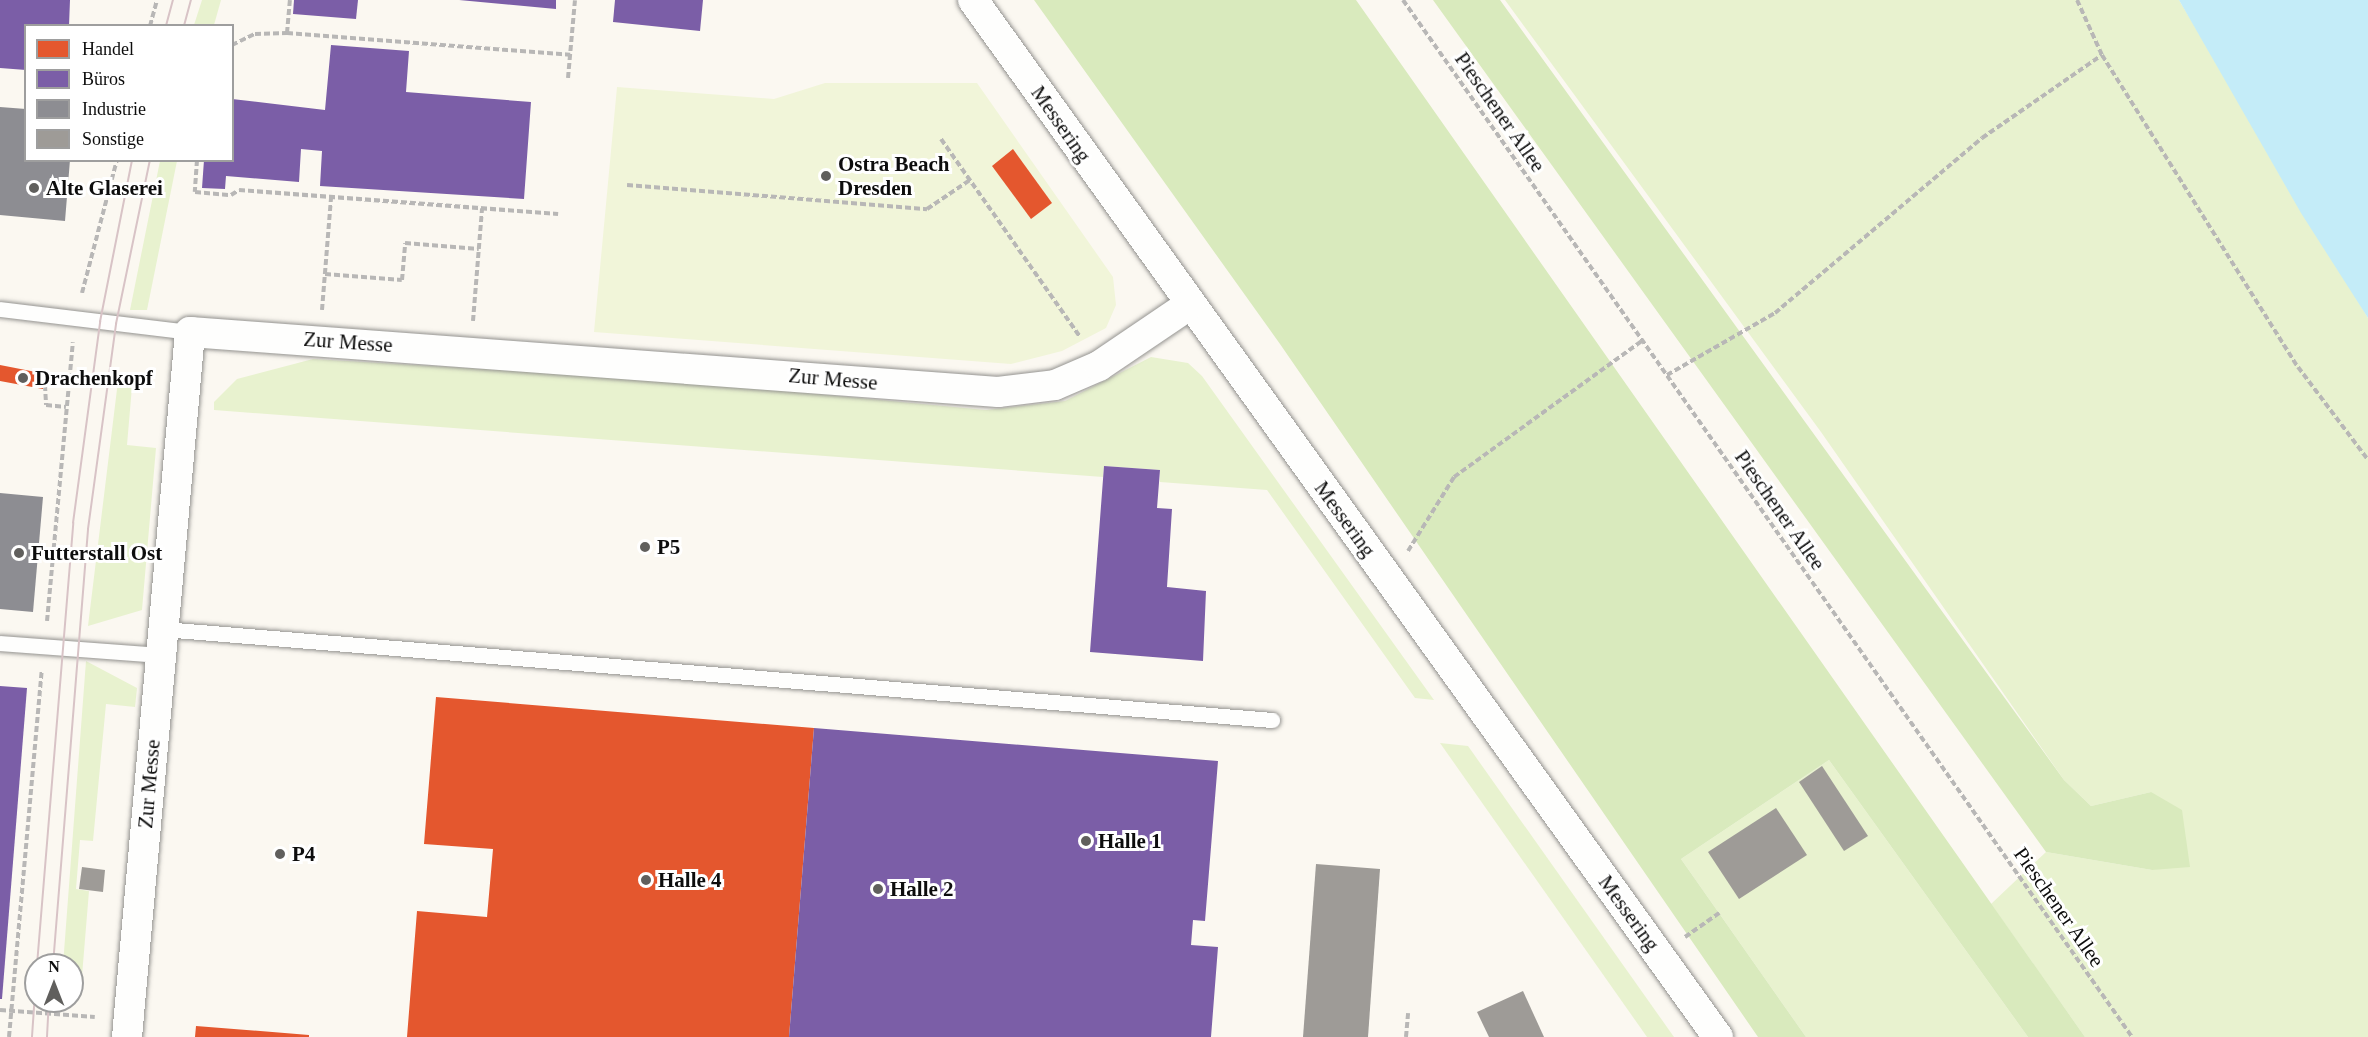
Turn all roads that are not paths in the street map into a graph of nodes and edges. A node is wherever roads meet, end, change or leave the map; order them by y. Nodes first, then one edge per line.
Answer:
1 (973, 0) edge
2 (1189, 305) junction
3 (0, 309) edge
4 (190, 332) junction
5 (162, 642) junction
6 (0, 643) edge
7 (1272, 720) dead end
8 (128, 1028) edge
9 (1718, 1037) edge

1 - 2 street, Messering
2 - 4 street, Zur Messe
2 - 9 street, Messering
3 - 4 lane
4 - 5 street, Zur Messe
5 - 6 lane
5 - 7 lane
5 - 8 street, Zur Messe

